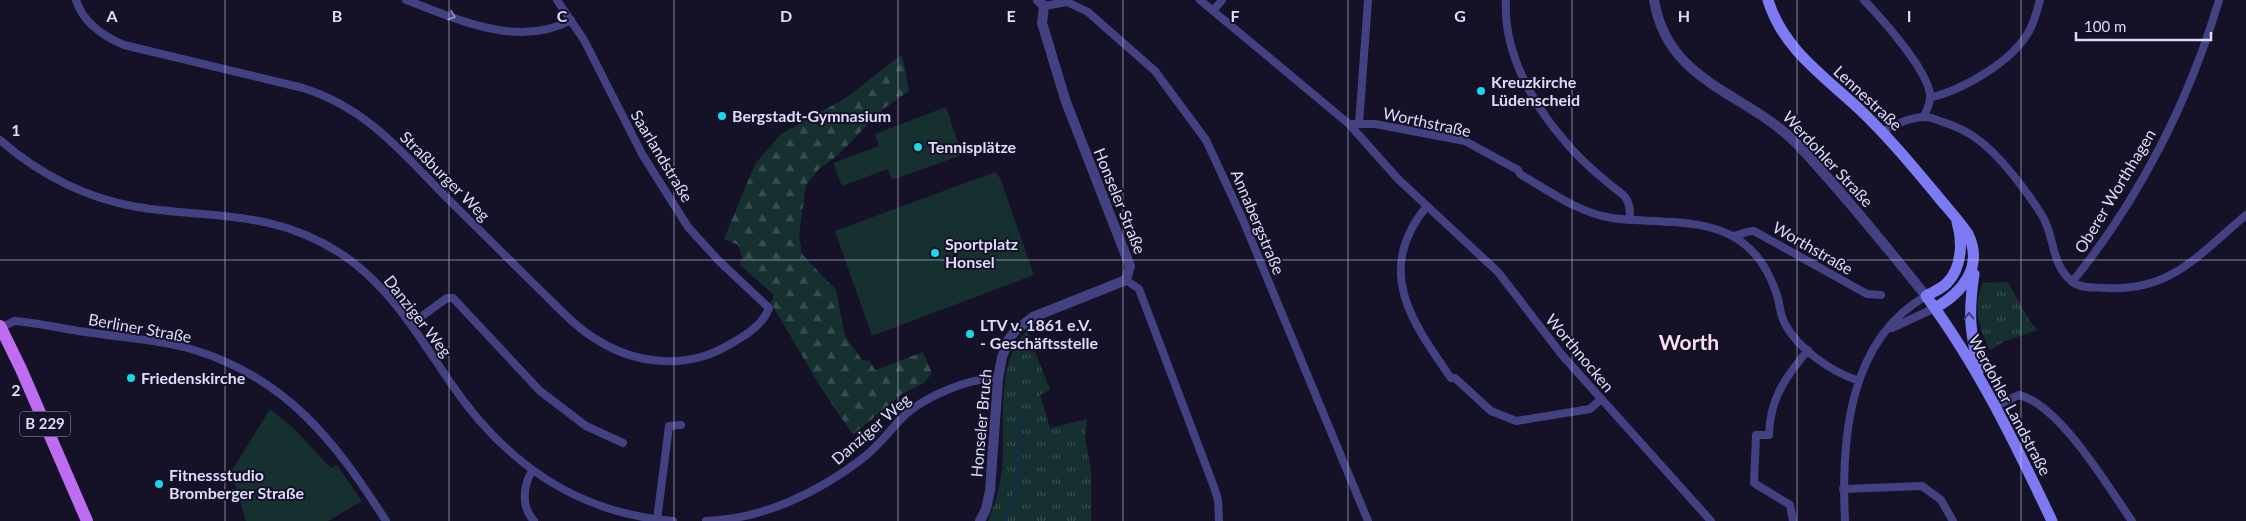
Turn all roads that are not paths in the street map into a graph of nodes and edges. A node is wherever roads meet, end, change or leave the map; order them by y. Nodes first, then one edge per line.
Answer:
1 (76, 0) edge
2 (406, 0) edge
3 (557, 0) edge
4 (1200, 0) edge
5 (1222, 0) edge
6 (1368, 0) edge
7 (1506, 0) edge
8 (1654, 0) edge
9 (1768, 0) edge
10 (1864, 0) edge
11 (2040, 0) edge
12 (2219, 0) edge
13 (1041, 3) edge
14 (1213, 11) junction
15 (571, 20) junction
16 (1930, 98) junction
17 (1924, 117) junction
18 (1349, 124) junction
19 (1359, 124) junction
20 (1882, 131) junction
21 (0, 140) edge
22 (1427, 206) junction
23 (2246, 215) edge
24 (1954, 216) junction
25 (1630, 218) junction
26 (1732, 236) junction
27 (1974, 250) junction
28 (1126, 280) junction
29 (2072, 282) junction
30 (1881, 295) dead end
31 (1926, 296) junction
32 (768, 308) joint
33 (1935, 308) junction
34 (411, 324) junction
35 (1, 327) edge
36 (1888, 330) junction
37 (1808, 350) junction
38 (998, 379) junction
39 (1859, 381) junction
40 (1982, 381) junction
41 (1601, 399) junction
42 (1995, 406) junction
43 (682, 425) dead end
44 (623, 443) dead end
45 (532, 471) junction
46 (1844, 488) junction
47 (657, 520) junction
48 (87, 521) edge
49 (386, 521) edge
50 (534, 521) edge
51 (672, 521) edge
52 (706, 521) edge
53 (980, 521) edge
54 (1219, 521) edge
55 (1368, 521) edge
56 (1711, 521) edge
57 (1793, 521) edge
58 (1845, 521) edge
59 (1953, 521) edge
60 (2052, 521) edge
61 (2132, 521) edge

1 - 32 street, Straßburger Weg
2 -> 15 street
3 - 15 street, Saarlandstraße
4 - 14 street
5 - 14 street
6 - 19 street
7 - 25 street
8 - 31 street, Werdohler Straße
9 - 20 main road, Lennestraße
10 - 16 street
11 - 16 street
12 - 29 street, Oberer Worthhagen
13 - 28 street, Honseler Straße
13 - 55 street, Annabergstraße
14 - 18 street
15 - 32 street, Saarlandstraße
16 - 17 street
17 - 20 street
17 - 29 street
18 - 19 street, Worthstraße
18 - 22 street, Worthnocken
19 - 25 street, Worthstraße
20 - 24 main road, Lennestraße
21 - 34 street, Danziger Weg
22 - 41 street, Worthnocken
22 - 41 street
23 - 29 street
24 - 27 main road, Lennestraße
24 - 31 main road, Lennestraße
25 - 26 street, Worthstraße
26 - 30 street, Worthstraße
26 - 37 street, Worthstraße
27 - 33 main road
40 -> 27 main road
28 - 38 street, Honseler Bruch
28 - 54 street, Honseler Straße
31 - 33 main road, Werdohler Straße
31 - 36 street
33 - 36 street
33 - 40 main road, Werdohler Landstraße
34 - 44 street
34 - 45 street, Danziger Weg
35 - 48 main road, B 229
35 - 49 street, Berliner Straße
36 - 39 street
37 - 39 street, Worthstraße
37 - 57 street
38 - 52 street, Danziger Weg
38 - 53 street, Honseler Bruch
39 - 46 street
40 - 42 main road, Werdohler Landstraße
41 - 56 street, Worthnocken
42 - 60 main road, Werdohler Landstraße
42 - 61 street
43 - 47 street
45 - 47 street, Danziger Weg
45 - 50 street
46 - 58 street
46 - 59 street
47 - 51 street, Danziger Weg

